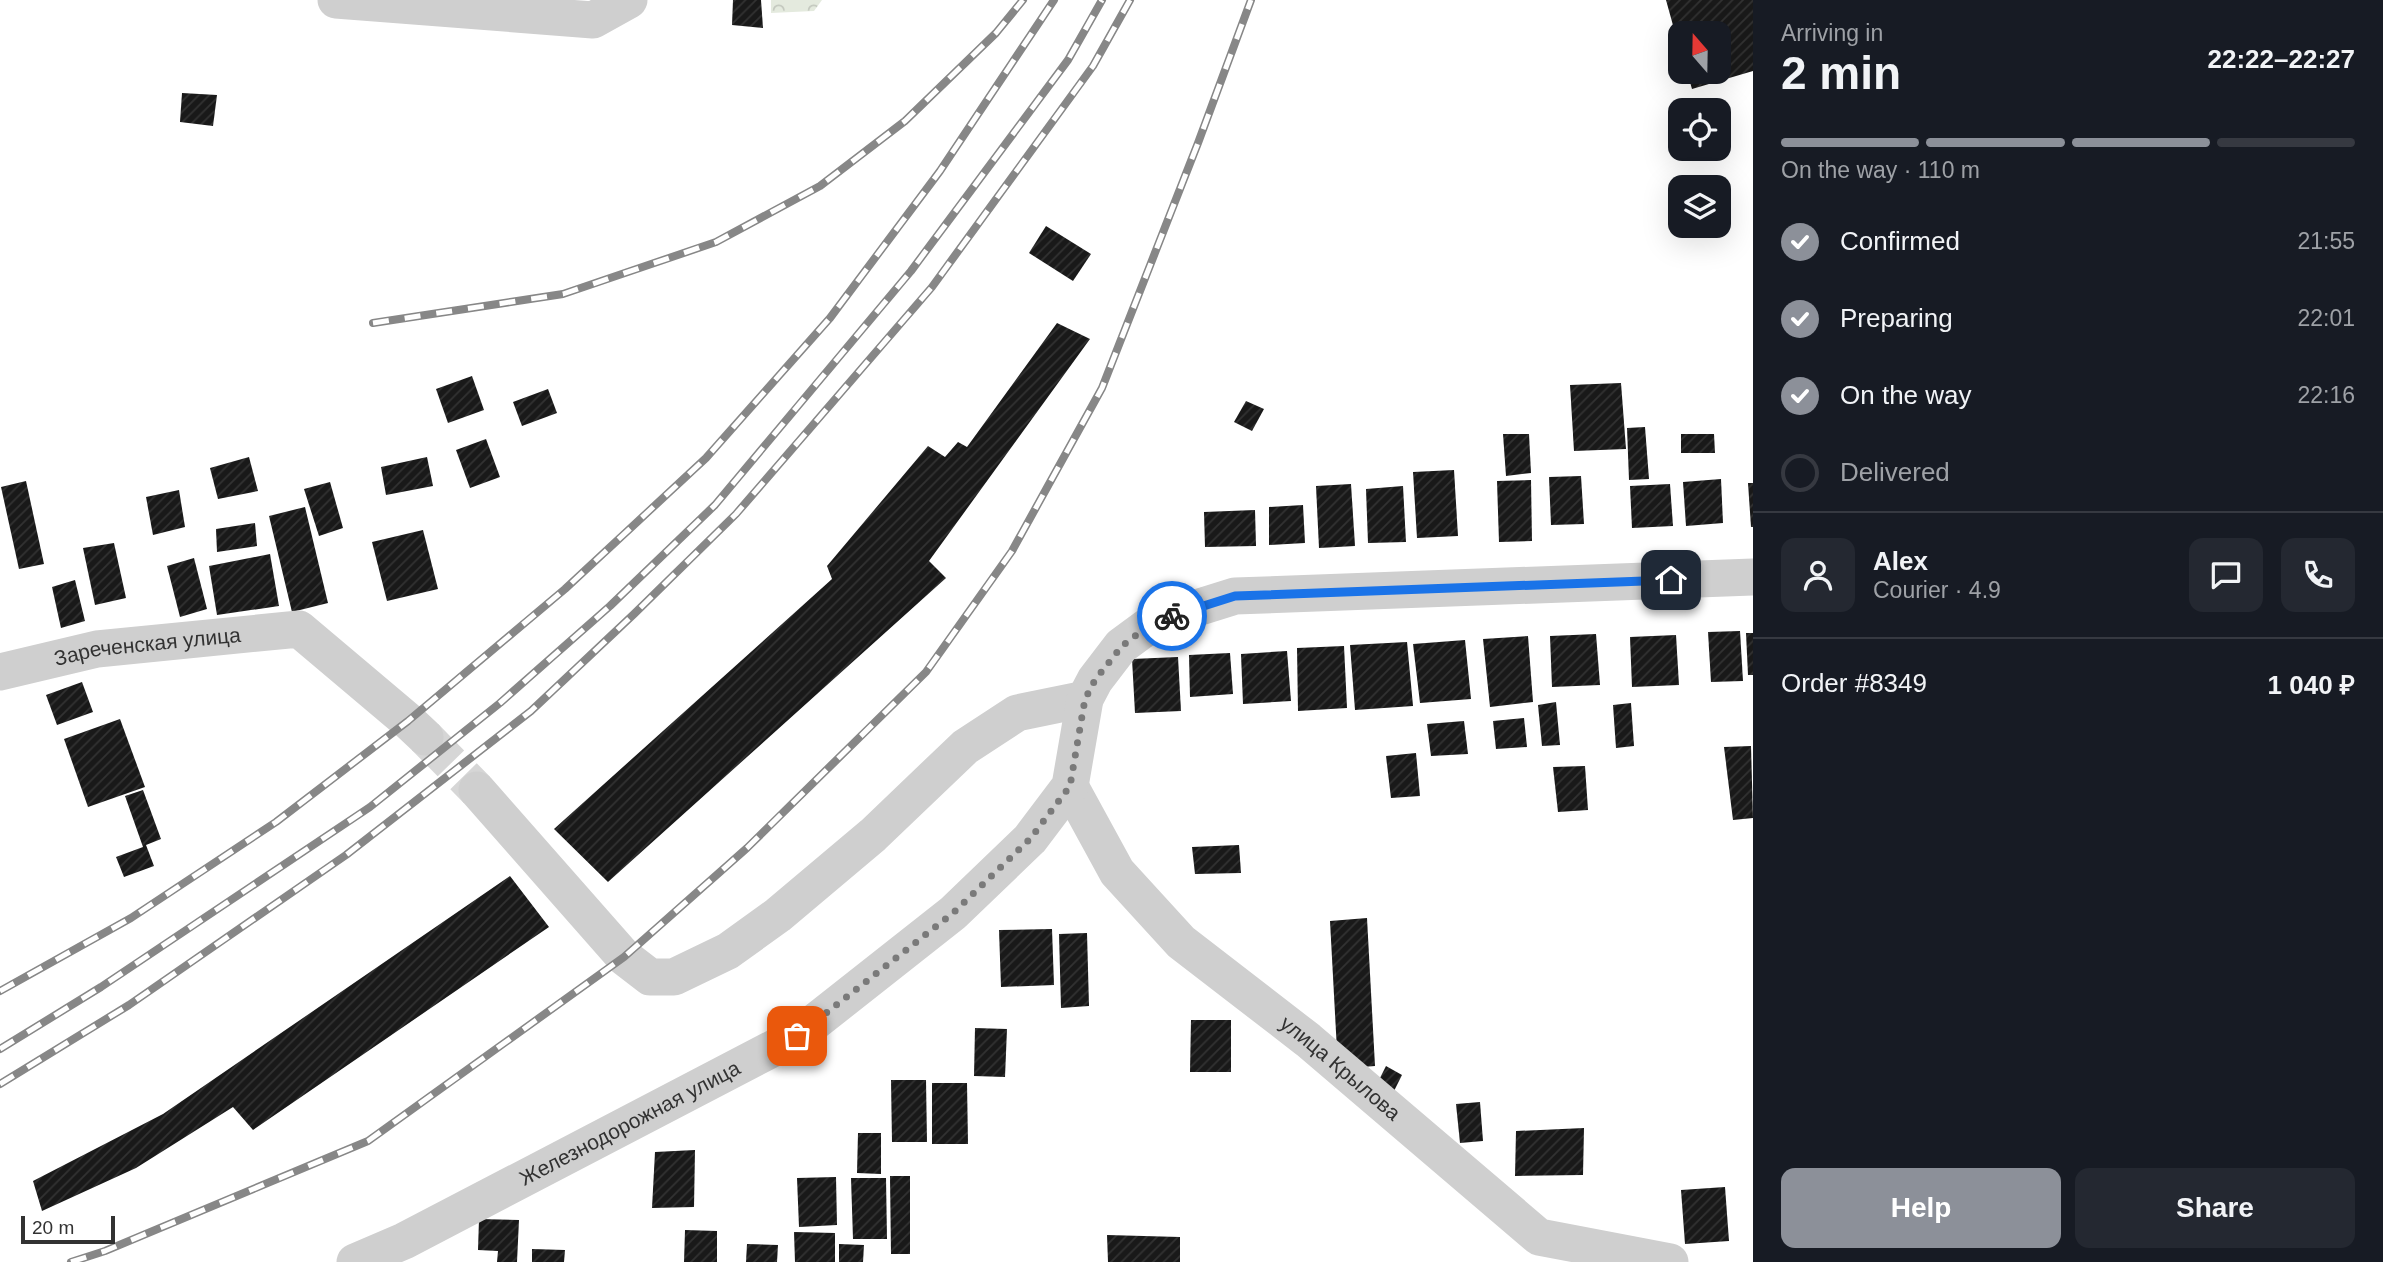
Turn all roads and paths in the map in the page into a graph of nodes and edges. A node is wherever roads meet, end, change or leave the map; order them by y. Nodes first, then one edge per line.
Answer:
1 (336, 0) edge
2 (629, 0) edge
3 (1753, 577) edge
4 (0, 672) edge
5 (1085, 699) junction
6 (425, 737) tunnel mouth
7 (1070, 786) junction
8 (477, 790) tunnel mouth
9 (355, 1262) edge
10 (1670, 1262) edge

1 - 2 street
3 - 5 street
4 - 6 street, Зареченская улица
5 - 7 street
5 - 8 street
7 - 9 street, Железнодорожная улица
7 - 10 street, улица Крылова

